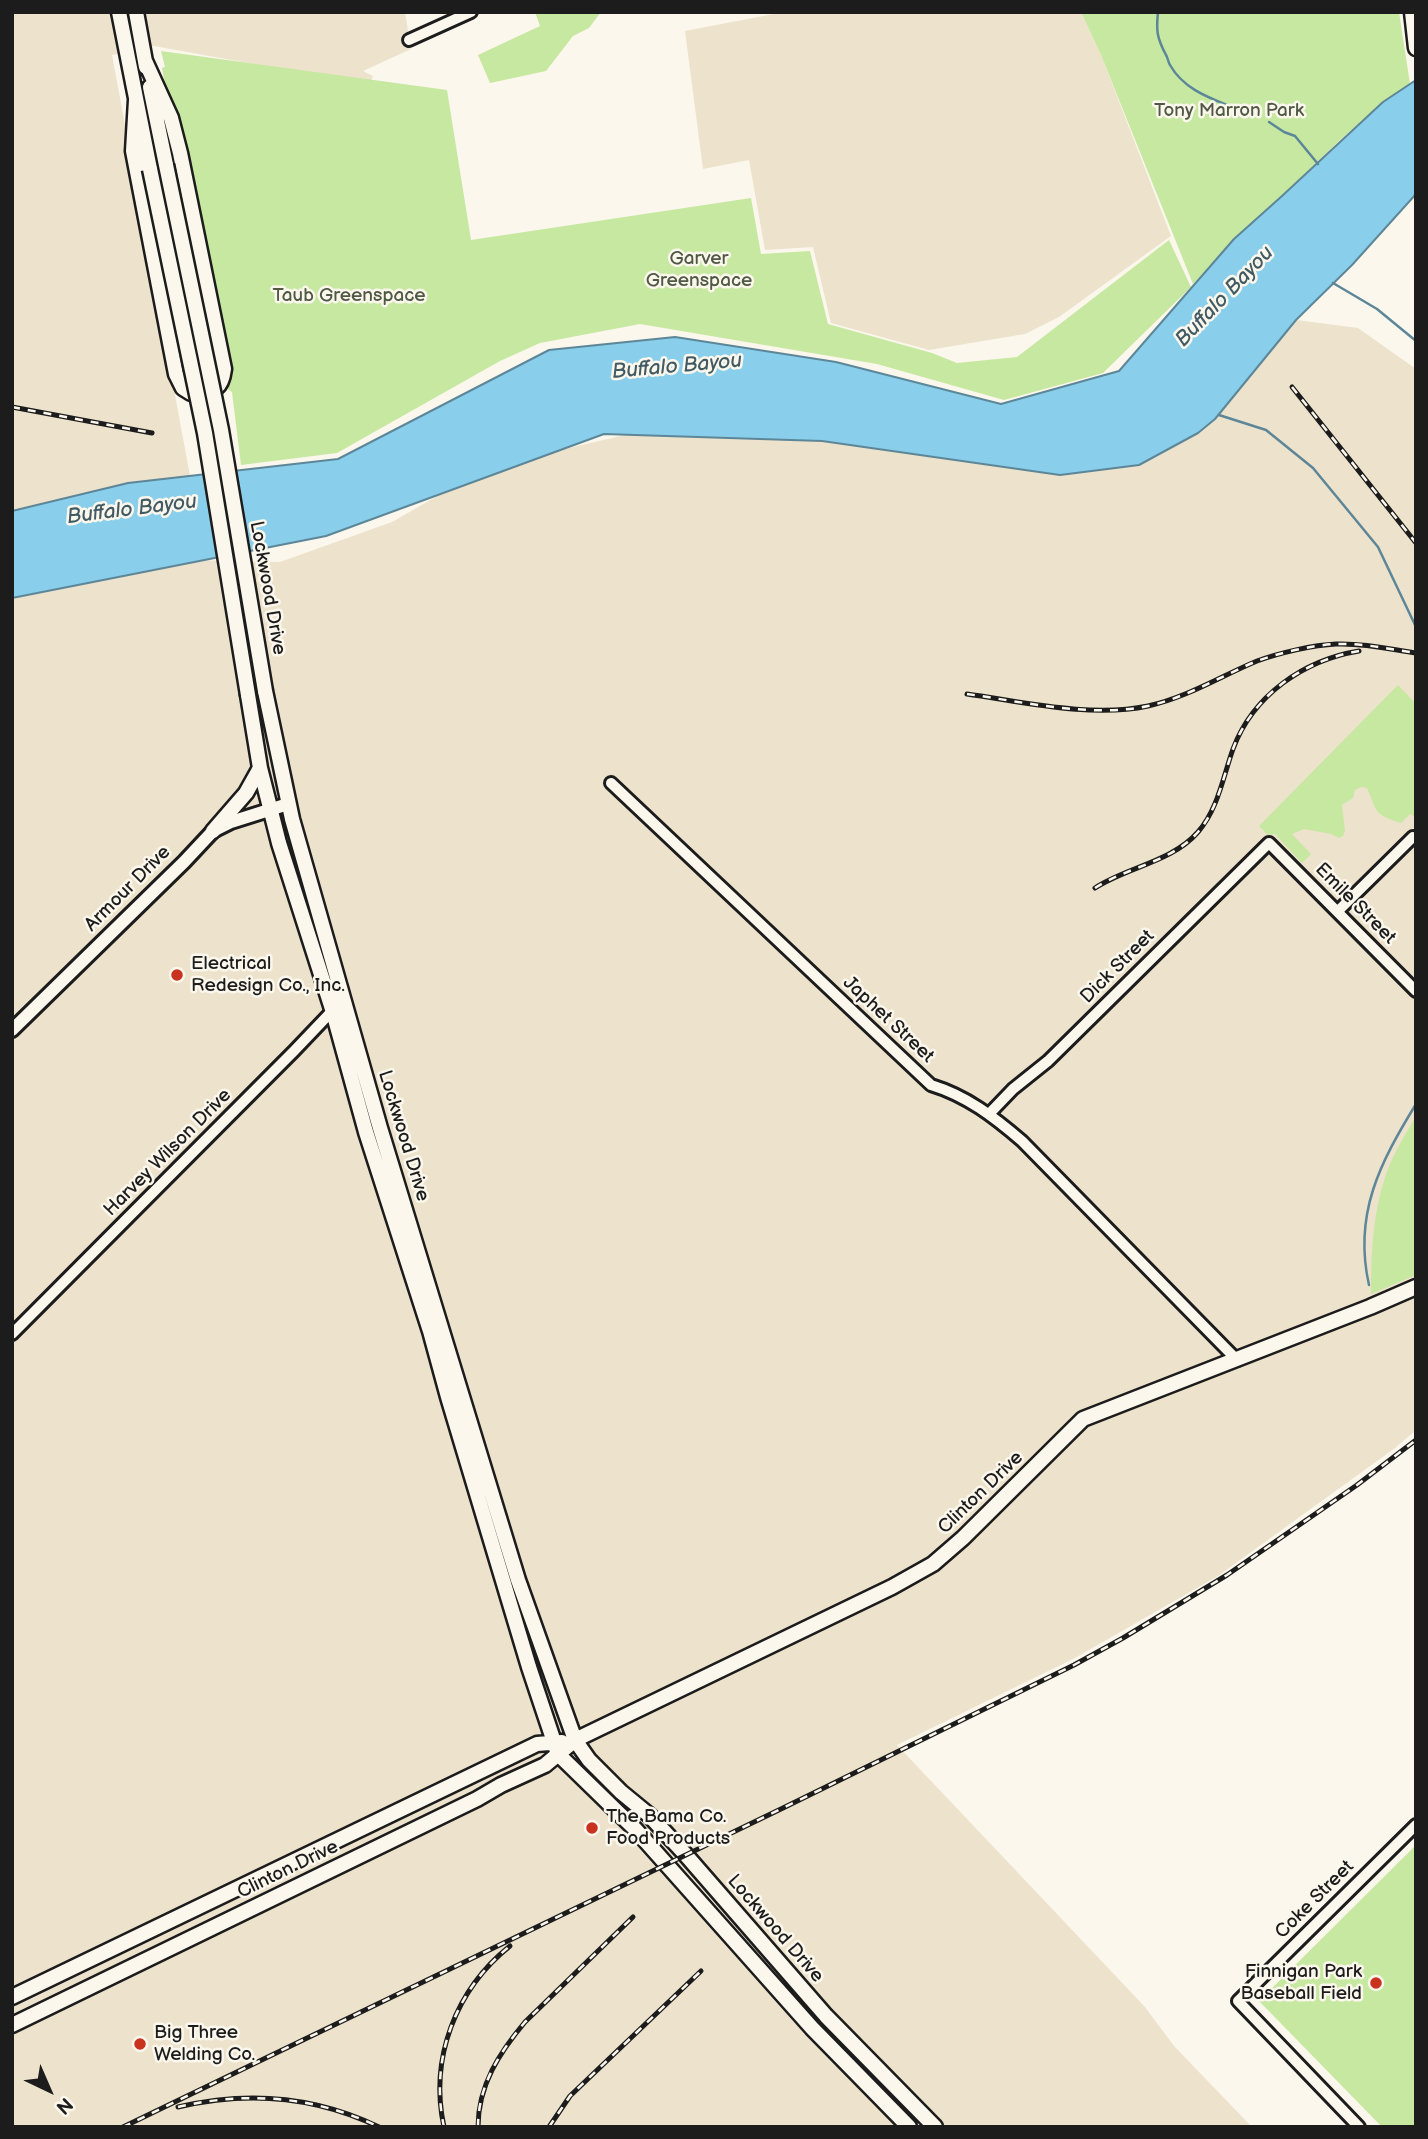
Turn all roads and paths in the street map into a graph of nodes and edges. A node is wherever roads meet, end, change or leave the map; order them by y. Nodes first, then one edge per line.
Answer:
1 (119, 12) edge
2 (136, 12) edge
3 (471, 12) edge
4 (1412, 12) edge
5 (452, 16) edge
6 (410, 40) dead end
7 (142, 43) junction
8 (125, 47) junction
9 (1416, 48) edge
10 (145, 61) junction
11 (135, 100) junction
12 (260, 768) junction
13 (611, 783) dead end
14 (288, 804) junction
15 (270, 809) junction
16 (213, 831) junction
17 (1413, 837) dead end
18 (1269, 843) joint
19 (1338, 911) junction
20 (1416, 991) edge
21 (342, 993) junction
22 (333, 1012) junction
23 (12, 1030) edge
24 (989, 1114) junction
25 (373, 1130) junction
26 (1416, 1287) edge
27 (12, 1334) edge
28 (1237, 1360) junction
29 (501, 1551) junction
30 (529, 1612) junction
31 (514, 1618) junction
32 (575, 1740) junction
33 (556, 1748) junction
34 (1416, 1825) edge
35 (250, 1883) junction
36 (262, 1904) junction
37 (52, 1978) junction
38 (12, 1997) edge
39 (63, 2000) junction
40 (12, 2025) edge
41 (909, 2127) edge
42 (934, 2127) edge
43 (1359, 2127) edge

1 - 8 main road, Lockwood Drive
2 - 7 main road, Lockwood Drive
3 - 5 street
4 - 9 main road
5 - 6 street
7 - 8 main road
7 - 10 main road, Lockwood Drive
8 - 11 main road, Lockwood Drive
10 - 11 main road
10 - 14 main road, Lockwood Drive, bridge
11 - 12 main road, Lockwood Drive, bridge
12 - 15 main road, Lockwood Drive
12 - 16 main road
13 - 24 street, Japhet Street
14 - 15 street, Armour Drive
14 - 21 main road, Lockwood Drive
15 - 16 street, Armour Drive
15 - 22 main road, Lockwood Drive
16 - 23 street, Armour Drive
17 - 19 street
18 - 19 street, Emile Street
18 - 24 street, Dick Street
19 - 20 street, Emile Street
21 - 22 street, Harvey Wilson Drive
21 - 25 main road, Lockwood Drive
22 - 25 main road, Lockwood Drive
22 - 27 street, Harvey Wilson Drive
24 - 28 street, Japhet Street
25 - 29 main road, Lockwood Drive
26 - 28 main road, Clinton Drive
28 - 32 main road, Clinton Drive
29 - 30 main road, Lockwood Drive
29 - 31 main road, Lockwood Drive
30 - 31 main road
30 - 32 main road, Lockwood Drive
31 - 33 main road, Lockwood Drive
32 - 33 main road, Clinton Drive
32 - 42 main road, Lockwood Drive
33 - 35 main road, Clinton Drive
33 - 36 main road, Clinton Drive
33 - 41 main road, Lockwood Drive
34 - 43 street, Coke Street
35 - 36 main road
35 - 37 main road, Clinton Drive
36 - 39 main road, Clinton Drive
37 - 38 main road, Clinton Drive
37 - 39 main road
39 - 40 main road, Clinton Drive

